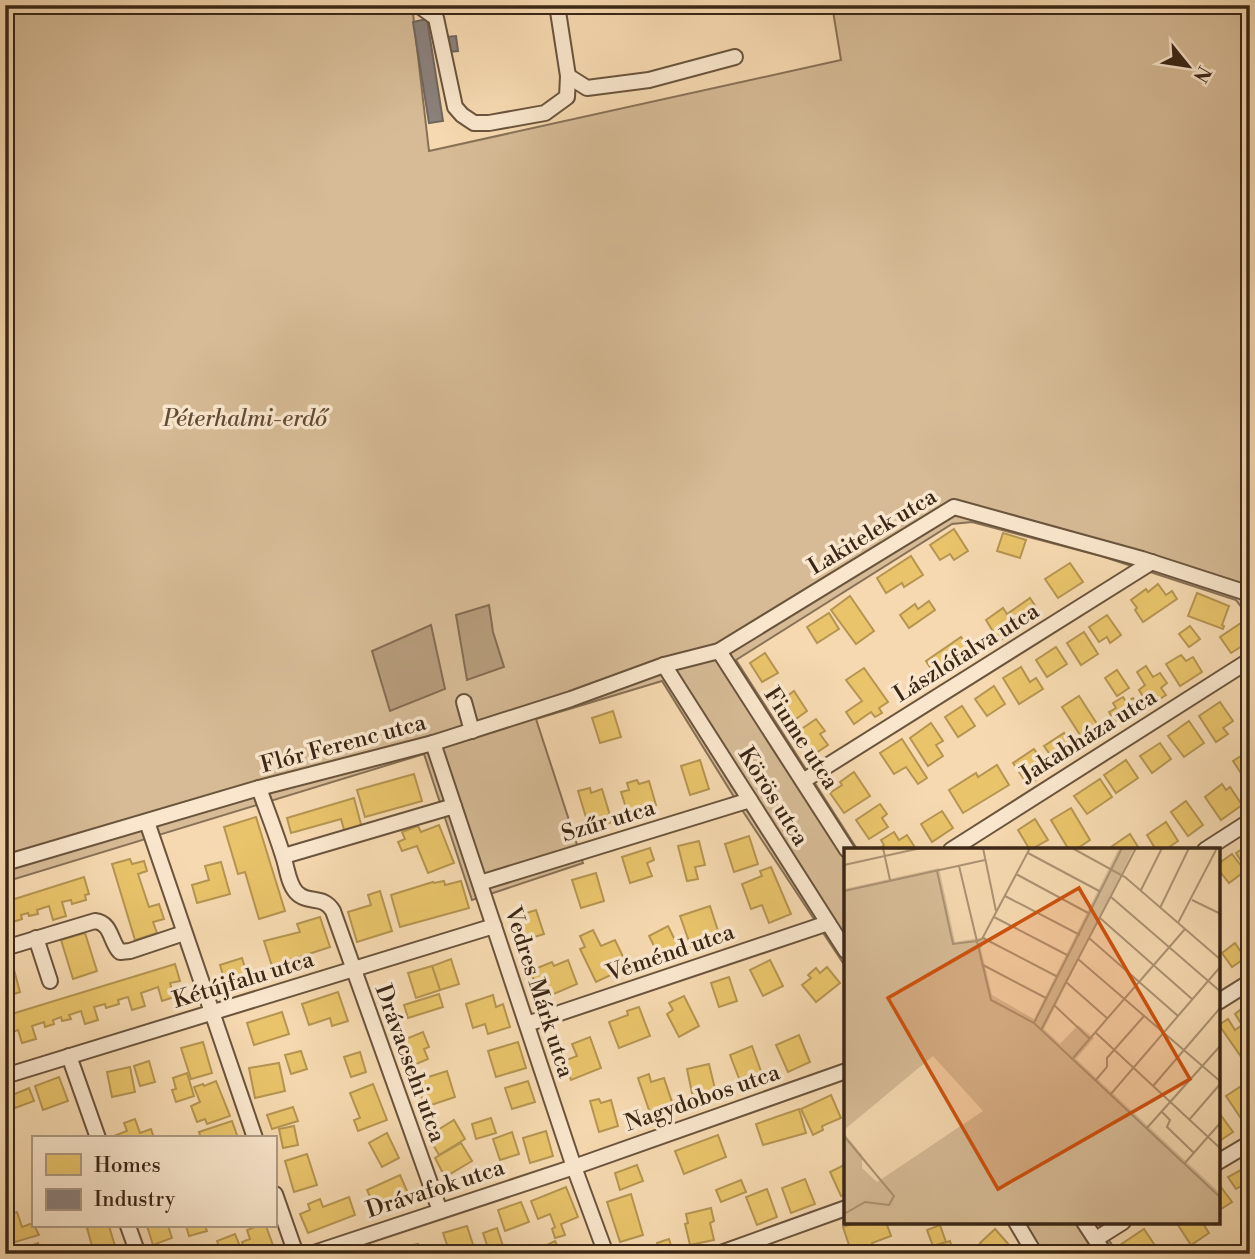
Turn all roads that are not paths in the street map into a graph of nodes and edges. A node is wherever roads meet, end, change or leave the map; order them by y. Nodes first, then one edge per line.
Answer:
1 (418, 5) edge
2 (556, 5) edge
3 (735, 57) dead end
4 (568, 76) junction
5 (1152, 562) junction
6 (1250, 594) edge
7 (719, 651) junction
8 (691, 658) joint
9 (1250, 660) edge
10 (664, 665) junction
11 (464, 702) dead end
12 (472, 731) junction
13 (433, 743) junction
14 (803, 781) junction
15 (259, 788) junction
16 (750, 800) junction
17 (454, 806) junction
18 (1250, 821) edge
19 (147, 822) junction
20 (846, 848) edge
21 (953, 848) edge
22 (1207, 848) edge
23 (284, 856) junction
24 (5, 863) edge
25 (480, 883) junction
26 (828, 923) junction
27 (494, 926) junction
28 (184, 933) junction
29 (36, 938) junction
30 (5, 948) edge
31 (844, 949) edge
32 (353, 969) junction
33 (50, 981) dead end
34 (1250, 982) edge
35 (1220, 1001) edge
36 (211, 1013) junction
37 (527, 1024) junction
38 (69, 1056) junction
39 (844, 1071) edge
40 (5, 1076) edge
41 (97, 1136) edge
42 (254, 1136) edge
43 (1250, 1143) edge
44 (1220, 1161) edge
45 (574, 1167) junction
46 (276, 1197) edge
47 (844, 1208) edge
48 (440, 1211) junction
49 (1017, 1224) edge
50 (1085, 1224) edge
51 (1120, 1224) edge
52 (129, 1228) edge
53 (1096, 1239) junction
54 (138, 1254) edge
55 (296, 1254) edge
56 (311, 1254) edge
57 (606, 1254) edge
58 (718, 1254) edge
59 (1035, 1254) edge
60 (1105, 1254) edge

1 - 4 street
2 - 4 street
3 - 4 street
5 - 6 street, Lakitelek utca
5 - 7 street, Lakitelek utca
5 - 14 street, Lászlófalva utca
7 - 8 street, Lakitelek utca
7 - 14 street, Fiume utca
8 - 10 street, Flór Ferenc utca
9 - 21 street, Jakabháza utca
10 - 12 street, Flór Ferenc utca
10 - 16 street, Körös utca
11 - 12 street
12 - 13 street, Flór Ferenc utca
13 - 15 street, Flór Ferenc utca
13 - 17 street, Vedres Márk utca
14 - 20 street, Fiume utca
15 - 19 street, Flór Ferenc utca
15 - 23 street
16 - 25 street, Szűr utca
16 - 26 street, Körös utca
17 - 23 street
17 - 25 street, Vedres Márk utca
18 - 22 street
19 - 24 street, Flór Ferenc utca
19 - 28 street
23 - 32 street, Drávacsehi utca
25 - 27 street, Vedres Márk utca
26 - 31 street, Körös utca
26 - 37 street, Véménd utca
27 - 32 street, Kétújfalu utca
27 - 37 street, Vedres Márk utca
28 - 29 street
28 - 36 street
29 - 30 street
29 - 33 street
32 - 36 street, Kétújfalu utca
32 - 48 street, Drávacsehi utca
34 - 35 street
36 - 38 street, Kétújfalu utca
36 - 42 street
37 - 45 street, Vedres Márk utca
38 - 40 street, Kétújfalu utca
38 - 41 street
39 - 45 street, Nagydobos utca
43 - 44 street
45 - 48 street, Drávafok utca
45 - 57 street, Vedres Márk utca
46 - 55 street
47 - 58 street
48 - 56 street, Drávafok utca
49 - 59 street
50 - 53 street
51 - 53 street
52 - 54 street
53 - 60 street

